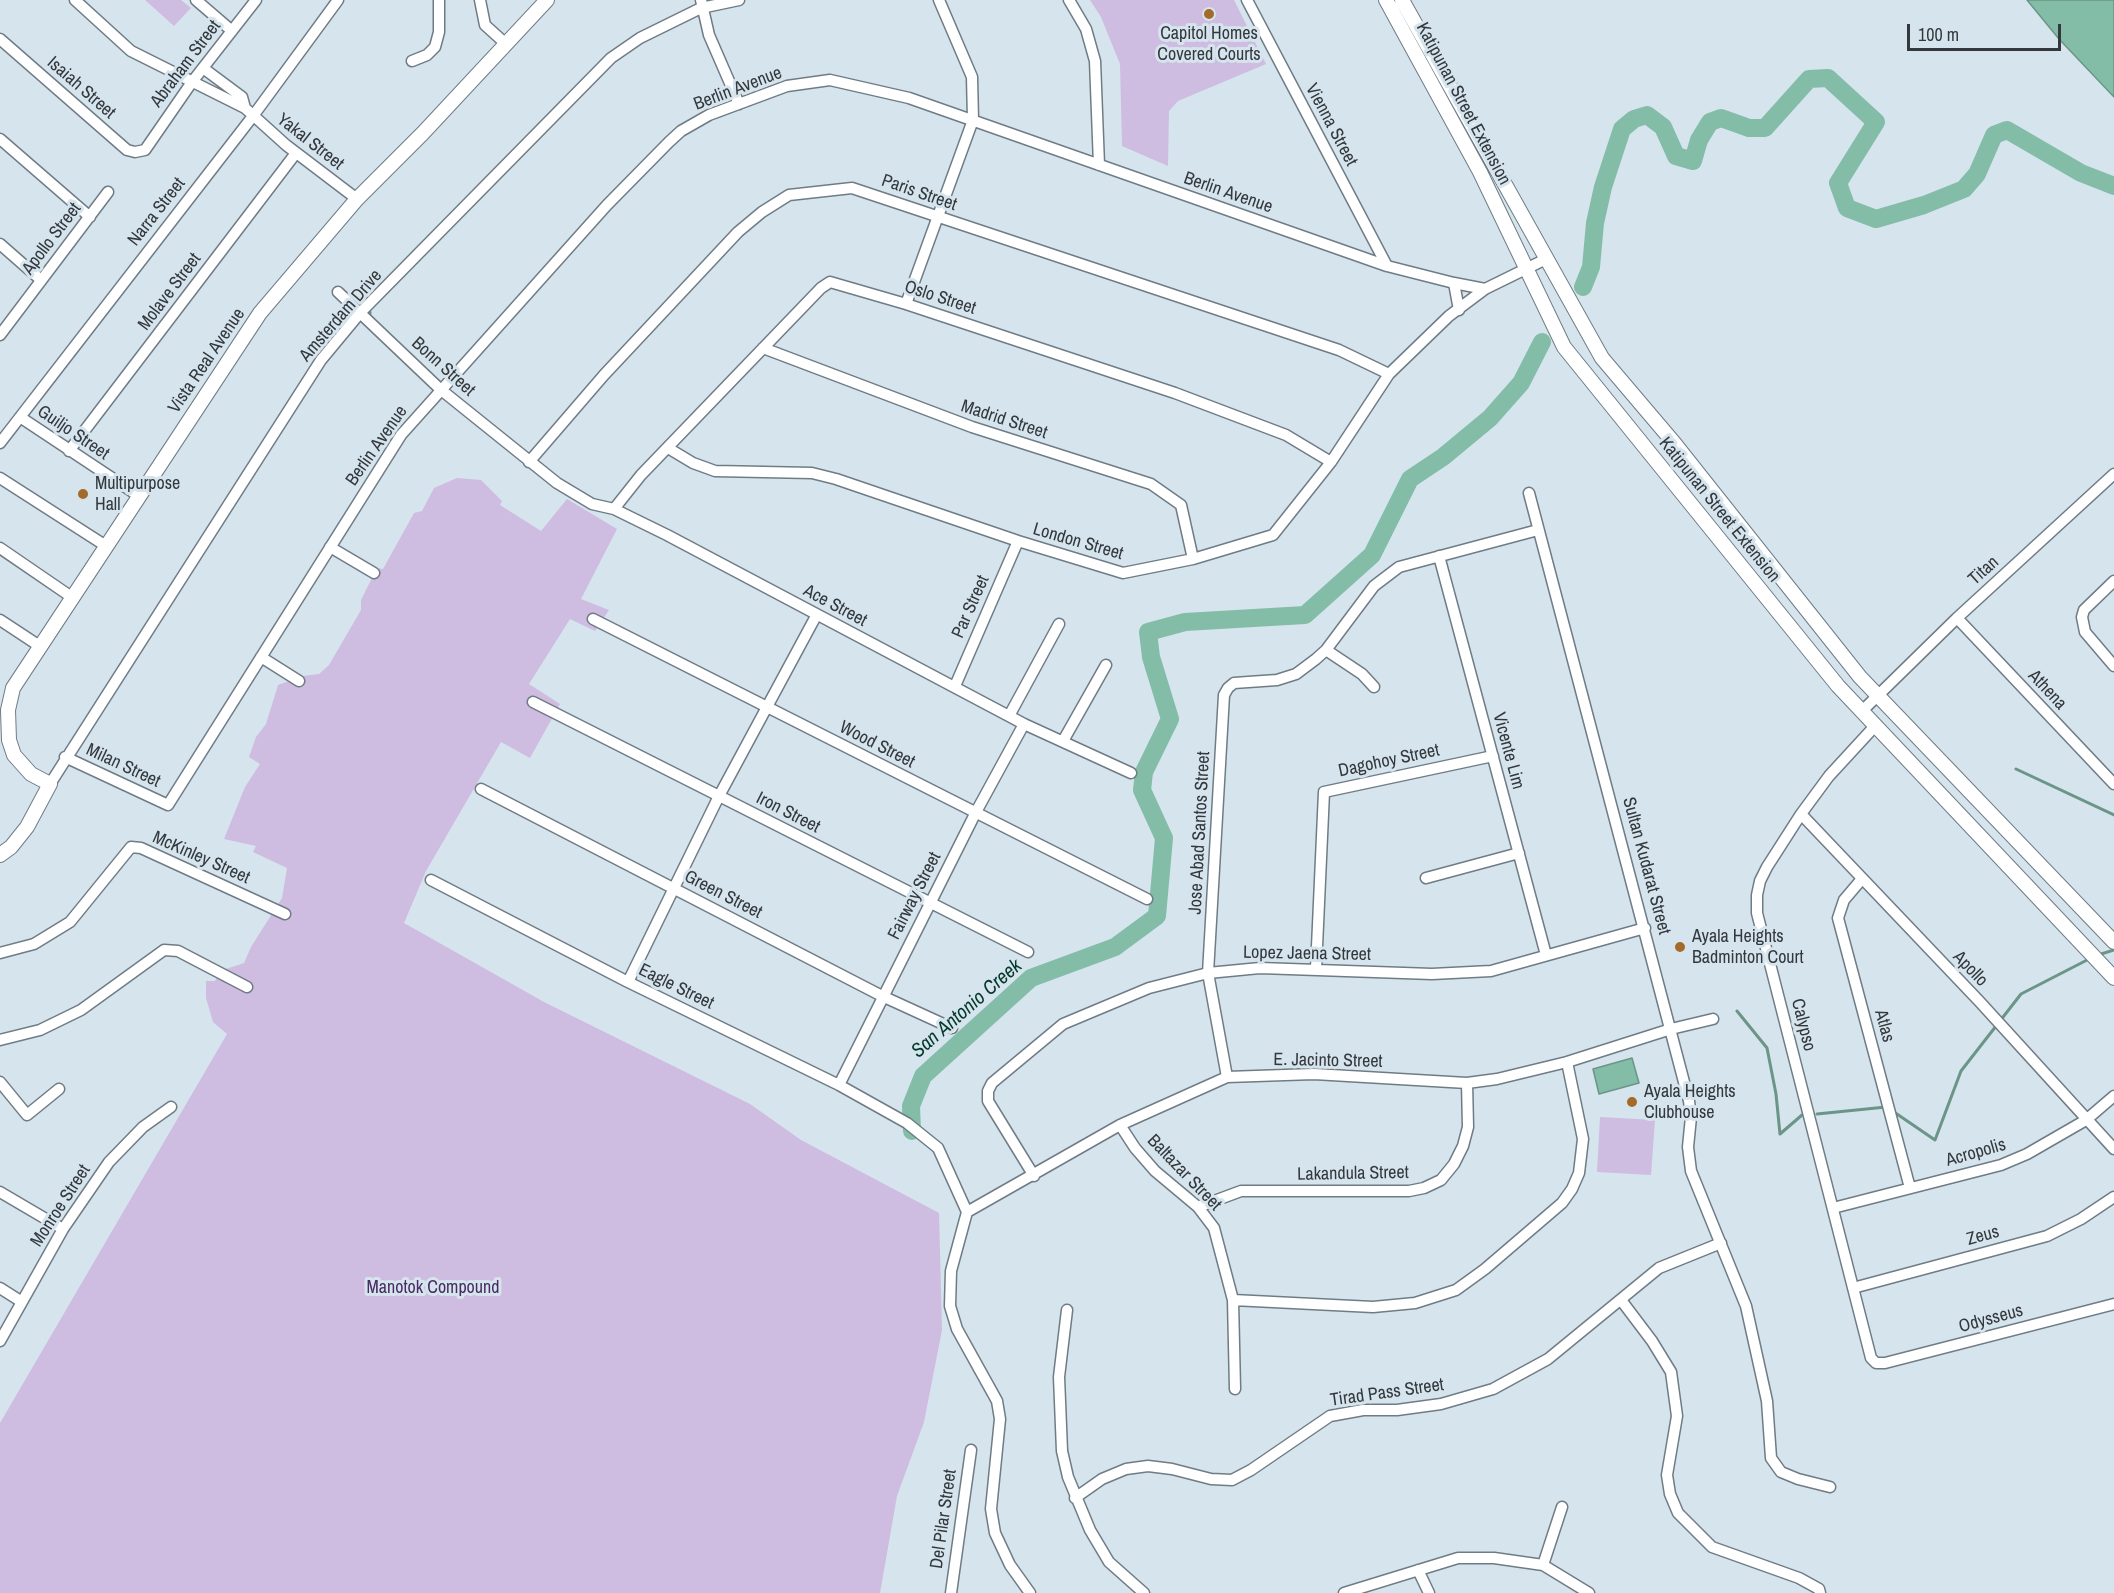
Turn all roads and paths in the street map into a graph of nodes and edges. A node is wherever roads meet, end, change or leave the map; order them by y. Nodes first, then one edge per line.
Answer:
1 (75, 0) edge
2 (196, 0) edge
3 (256, 0) edge
4 (338, 0) edge
5 (439, 0) edge
6 (480, 0) edge
7 (547, 0) edge
8 (739, 0) edge
9 (939, 0) edge
10 (1069, 0) edge
11 (1247, 0) edge
12 (1386, 0) edge
13 (1402, 0) edge
14 (701, 4) edge
15 (232, 32) junction
16 (1414, 36) junction
17 (0, 39) edge
18 (506, 44) junction
19 (412, 61) dead end
20 (203, 68) junction
21 (192, 82) junction
22 (739, 104) junction
23 (249, 112) junction
24 (973, 120) junction
25 (0, 139) edge
26 (145, 150) joint
27 (296, 153) junction
28 (1099, 165) junction
29 (108, 192) dead end
30 (357, 199) junction
31 (90, 217) junction
32 (937, 217) junction
33 (0, 244) edge
34 (1547, 262) junction
35 (1387, 266) junction
36 (1529, 272) junction
37 (41, 280) junction
38 (1454, 283) junction
39 (1485, 289) junction
40 (338, 292) dead end
41 (906, 304) junction
42 (1459, 310) junction
43 (360, 313) junction
44 (0, 335) edge
45 (763, 348) junction
46 (1389, 374) junction
47 (440, 389) junction
48 (20, 417) junction
49 (0, 443) edge
50 (668, 448) junction
51 (69, 451) junction
52 (529, 462) junction
53 (1331, 462) junction
54 (2114, 474) edge
55 (0, 478) edge
56 (1529, 494) dead end
57 (139, 496) junction
58 (614, 509) junction
59 (1538, 530) junction
60 (1018, 541) junction
61 (106, 546) junction
62 (330, 547) junction
63 (0, 548) edge
64 (1439, 556) junction
65 (1193, 559) junction
66 (374, 573) dead end
67 (2114, 581) edge
68 (73, 598) junction
69 (816, 615) junction
70 (1957, 618) junction
71 (0, 620) edge
72 (593, 620) dead end
73 (1059, 624) dead end
74 (41, 647) junction
75 (1326, 650) junction
76 (261, 657) junction
77 (1106, 665) dead end
78 (2114, 666) edge
79 (299, 681) dead end
80 (955, 686) junction
81 (1374, 687) dead end
82 (5, 692) edge
83 (1880, 697) junction
84 (533, 702) dead end
85 (765, 707) junction
86 (1862, 711) junction
87 (1009, 716) junction
88 (1024, 724) junction
89 (1875, 726) junction
90 (1063, 741) junction
91 (1493, 756) junction
92 (65, 757) junction
93 (1131, 773) dead end
94 (50, 784) junction
95 (2114, 784) edge
96 (480, 789) dead end
97 (719, 796) junction
98 (168, 805) joint
99 (976, 812) junction
100 (1801, 814) junction
101 (1519, 853) junction
102 (0, 855) edge
103 (1426, 878) dead end
104 (430, 880) dead end
105 (1861, 880) junction
106 (676, 890) junction
107 (1147, 898) dead end
108 (930, 903) junction
109 (285, 914) dead end
110 (1645, 928) junction
111 (2114, 942) edge
112 (1028, 952) dead end
113 (0, 953) edge
114 (1546, 955) junction
115 (1316, 969) junction
116 (1209, 973) junction
117 (2114, 978) edge
118 (628, 982) junction
119 (247, 987) dead end
120 (882, 996) junction
121 (1713, 1019) dead end
122 (952, 1028) dead end
123 (1671, 1029) junction
124 (0, 1040) edge
125 (1567, 1062) junction
126 (1227, 1077) junction
127 (0, 1082) edge
128 (1467, 1083) junction
129 (839, 1085) junction
130 (59, 1089) dead end
131 (2114, 1096) edge
132 (171, 1107) dead end
133 (2086, 1120) junction
134 (1120, 1125) junction
135 (2114, 1149) edge
136 (1034, 1176) junction
137 (1910, 1188) junction
138 (0, 1192) edge
139 (2114, 1197) edge
140 (1198, 1207) junction
141 (1833, 1208) junction
142 (968, 1212) junction
143 (63, 1229) junction
144 (1721, 1243) junction
145 (0, 1288) edge
146 (1853, 1288) junction
147 (1233, 1299) junction
148 (1621, 1300) junction
149 (22, 1302) junction
150 (2114, 1304) edge
151 (1067, 1310) dead end
152 (0, 1341) edge
153 (1876, 1363) joint
154 (1235, 1389) dead end
155 (971, 1450) dead end
156 (1830, 1487) dead end
157 (1076, 1498) junction
158 (1562, 1507) dead end
159 (1543, 1565) junction
160 (1419, 1570) junction
161 (951, 1593) edge
162 (1030, 1593) edge
163 (1144, 1593) edge
164 (1344, 1593) edge
165 (1429, 1593) edge
166 (1589, 1593) edge
167 (1820, 1593) edge

1 - 21 street, Yakal Street
2 - 15 street
3 - 15 street, Abraham Street
4 - 23 street, Narra Street
5 - 19 street
6 - 18 street
7 - 18 street, Vista Real Avenue
8 - 14 street, Amsterdam Drive
9 - 24 street
10 - 28 street
11 - 35 street, Vienna Street
12 - 16 street, Katipunan Street Extension
13 - 16 street, Katipunan Street Extension
14 - 22 street
14 - 43 street, Amsterdam Drive
15 - 20 street, Abraham Street
16 - 34 street, Katipunan Street Extension
16 - 36 street, Katipunan Street Extension
17 - 26 street, Isaiah Street
18 - 30 street, Vista Real Avenue
20 - 21 street, Abraham Street
20 - 23 street, Yakal Street
21 - 23 street, Yakal Street
21 - 26 street, Abraham Street
22 - 24 street, Berlin Avenue
22 - 47 street, Berlin Avenue
23 - 27 street, Yakal Street
23 - 48 street, Narra Street
24 - 28 street, Berlin Avenue
24 - 32 street
25 - 31 street
27 - 30 street, Yakal Street
27 - 51 street, Molave Street
28 - 35 street, Berlin Avenue
29 - 31 street, Apollo Street
30 - 57 street, Vista Real Avenue
31 - 37 street, Apollo Street
32 - 41 street
32 - 46 street, Paris Street
32 - 52 street, Paris Street
33 - 37 street
34 - 36 street
34 - 83 street, Katipunan Street Extension
35 - 38 street, Berlin Avenue
36 - 39 street
36 - 86 street, Katipunan Street Extension
37 - 44 street, Apollo Street
38 - 39 street, Berlin Avenue
38 - 42 street
39 - 42 street, London Street
40 - 43 street, Bonn Street
41 - 45 street, Oslo Street
41 - 53 street, Oslo Street
42 - 46 street, London Street
43 - 47 street, Bonn Street
43 - 92 street, Amsterdam Drive
45 - 50 street, Oslo Street
45 - 65 street, Madrid Street
46 - 53 street, London Street
47 - 52 street, Bonn Street
47 - 62 street, Berlin Avenue
48 - 49 street, Narra Street
48 - 51 street, Guiljo Street
50 - 58 street, Oslo Street
50 - 60 street, London Street
51 - 57 street, Guiljo Street
52 - 58 street, Ace Street
53 - 65 street, London Street
54 - 70 street, Titan
55 - 61 street
56 - 59 street, Sultan Kudarat Street
57 - 61 street, Vista Real Avenue
58 - 69 street, Ace Street
59 - 64 street
59 - 110 street, Sultan Kudarat Street
60 - 65 street, London Street
60 - 80 street, Par Street
61 - 68 street, Vista Real Avenue
62 - 66 street
62 - 76 street, Berlin Avenue
63 - 68 street
64 - 75 street
64 - 91 street, Vicente Lim
67 - 78 street
68 - 74 street, Vista Real Avenue
69 - 80 street, Ace Street
69 - 85 street
70 - 83 street, Titan
70 - 95 street, Athena
71 - 74 street
72 - 85 street, Wood Street
73 - 87 street
74 - 82 street, Vista Real Avenue
75 - 81 street
75 - 116 street, Jose Abad Santos Street
76 - 79 street
76 - 98 street, Berlin Avenue
77 - 90 street
80 - 87 street, Ace Street
82 - 94 street, Vista Real Avenue
83 - 86 street, Titan
83 - 111 street, Katipunan Street Extension
84 - 97 street, Iron Street
85 - 97 street
85 - 99 street, Wood Street
86 - 89 street, Katipunan Street Extension
87 - 88 street, Ace Street
88 - 90 street, Ace Street
88 - 99 street, Fairway Street
89 - 100 street, Calypso
89 - 117 street, Katipunan Street Extension
90 - 93 street, Ace Street
91 - 101 street, Vicente Lim
91 - 115 street, Dagohoy Street
92 - 94 street, Amsterdam Drive
92 - 98 street, Milan Street
94 - 102 street
96 - 106 street, Green Street
97 - 106 street
97 - 108 street, Iron Street
99 - 107 street, Wood Street
99 - 108 street, Fairway Street
100 - 105 street, Apollo
100 - 141 street, Calypso
101 - 103 street
101 - 114 street, Vicente Lim
104 - 118 street, Eagle Street
105 - 133 street, Apollo
105 - 137 street, Atlas
106 - 118 street
106 - 120 street, Green Street
108 - 112 street, Iron Street
108 - 120 street, Fairway Street
109 - 113 street, McKinley Street
110 - 114 street, Lopez Jaena Street
110 - 123 street, Sultan Kudarat Street
114 - 115 street, Lopez Jaena Street
115 - 116 street, Lopez Jaena Street
116 - 126 street, Jose Abad Santos Street
116 - 136 street, Lopez Jaena Street
118 - 129 street, Eagle Street
119 - 124 street
120 - 122 street, Green Street
120 - 129 street, Fairway Street
121 - 123 street, E. Jacinto Street
123 - 125 street, E. Jacinto Street
123 - 144 street, Sultan Kudarat Street
125 - 128 street, E. Jacinto Street
125 - 147 street
126 - 128 street, E. Jacinto Street
126 - 134 street, E. Jacinto Street
127 - 130 street
128 - 140 street, Lakandula Street
129 - 142 street, Eagle Street
131 - 133 street, Acropolis
132 - 143 street, Monroe Street
133 - 135 street, Apollo
133 - 137 street, Acropolis
134 - 136 street, E. Jacinto Street
134 - 140 street, Baltazar Street
136 - 142 street, E. Jacinto Street
137 - 141 street, Acropolis
138 - 143 street
139 - 146 street, Zeus
140 - 147 street, Baltazar Street
141 - 146 street, Calypso
142 - 162 street
143 - 149 street, Monroe Street
144 - 148 street, Tirad Pass Street
144 - 156 street, Sultan Kudarat Street
145 - 149 street
146 - 153 street, Calypso
147 - 154 street, Baltazar Street
148 - 157 street, Tirad Pass Street
148 - 167 street
149 - 152 street, Monroe Street
150 - 153 street, Odysseus
151 - 157 street
155 - 161 street, Del Pilar Street
157 - 163 street
158 - 159 street
159 - 160 street
159 - 166 street
160 - 164 street
160 - 165 street

